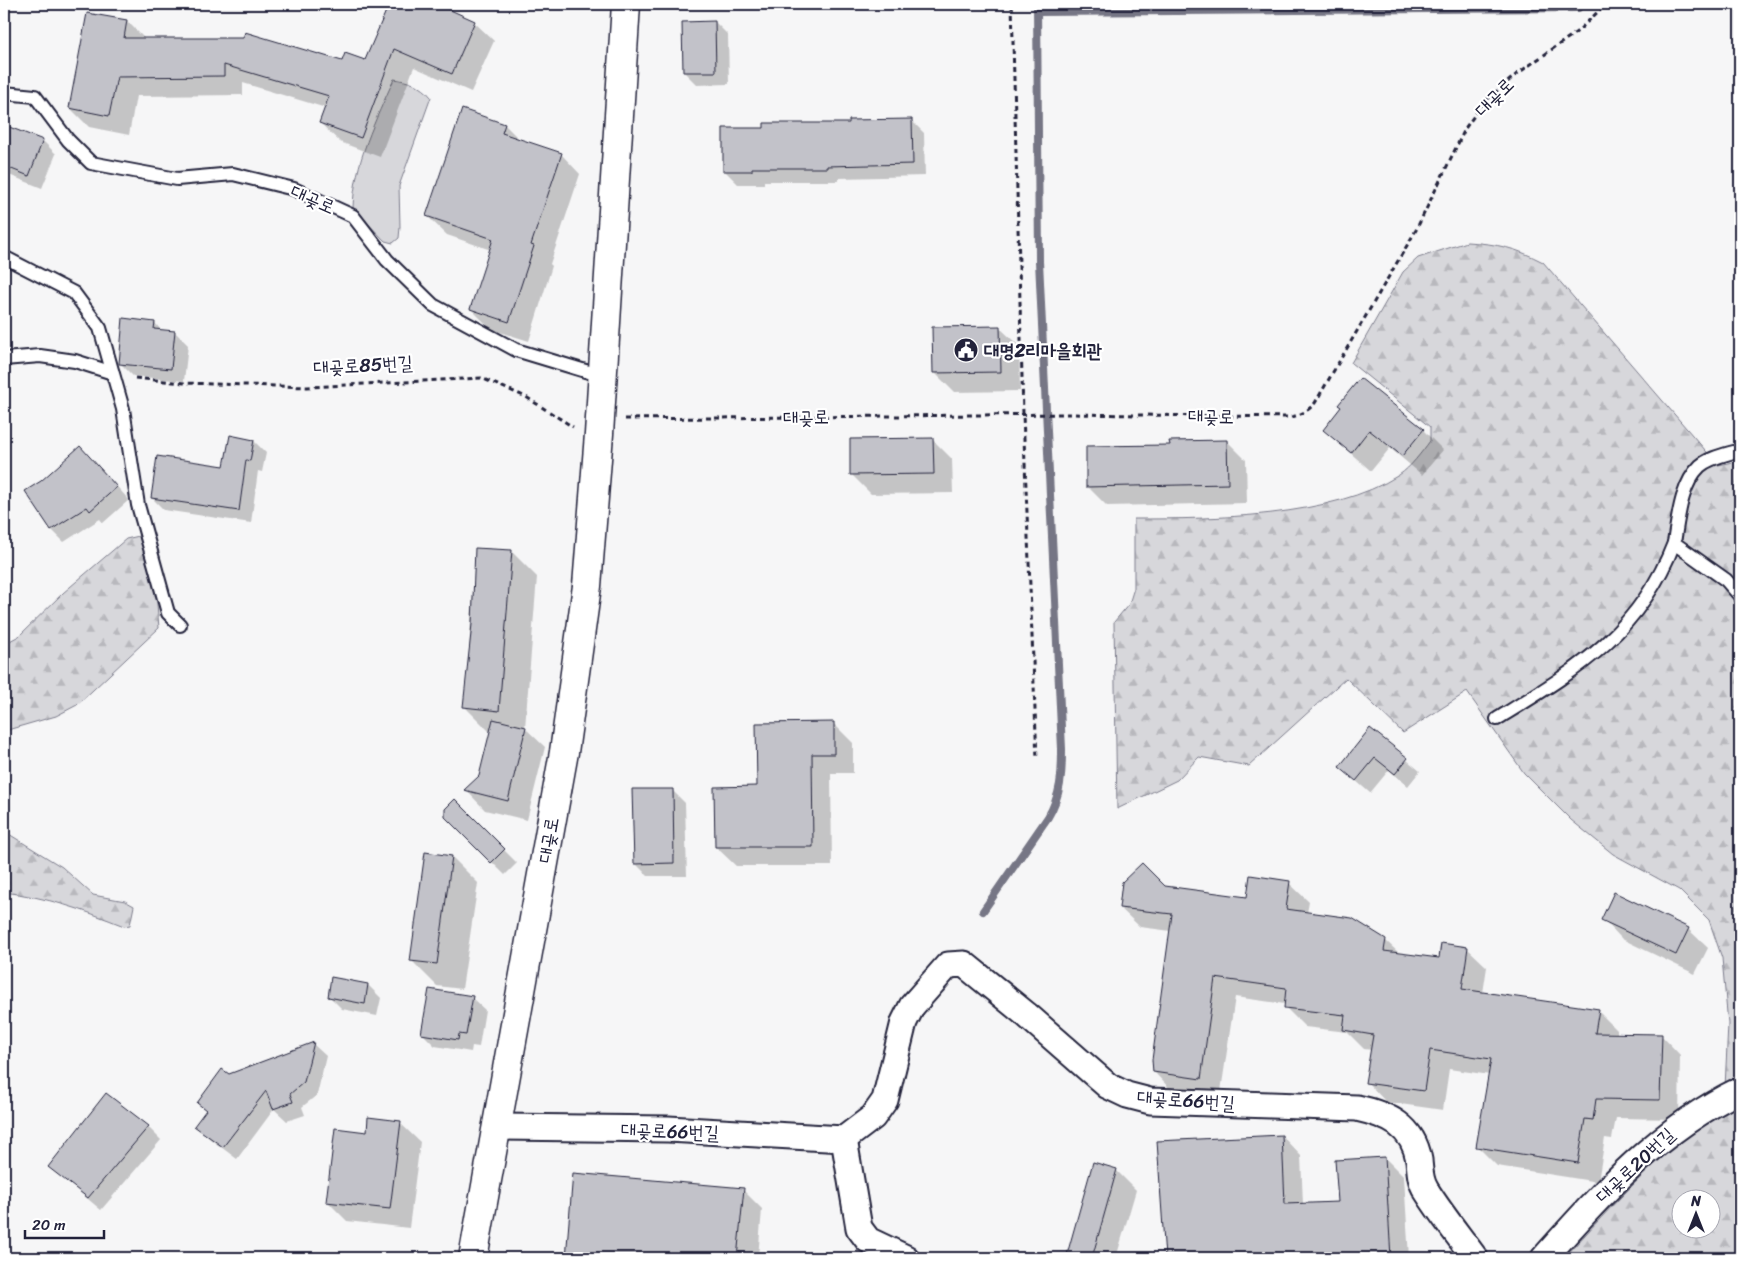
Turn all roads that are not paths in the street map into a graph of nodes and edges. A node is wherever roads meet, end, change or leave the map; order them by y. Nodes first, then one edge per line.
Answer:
1 (626, 4) edge
2 (4, 93) edge
3 (4, 257) edge
4 (4, 359) edge
5 (113, 373) junction
6 (602, 376) junction
7 (1740, 450) edge
8 (1674, 543) junction
9 (1740, 596) edge
10 (180, 625) dead end
11 (1497, 719) dead end
12 (1740, 1090) edge
13 (496, 1127) junction
14 (844, 1139) junction
15 (473, 1258) edge
16 (906, 1258) edge
17 (1476, 1258) edge
18 (1544, 1258) edge

1 - 6 street, 대곶로
2 - 6 lane, 대곶로
3 - 5 lane
4 - 5 lane
5 - 10 lane
6 - 13 street, 대곶로
7 - 8 lane
8 - 9 lane
8 - 11 lane
12 - 18 street, 대곶로20번길
13 - 14 street, 대곶로66번길
13 - 15 street, 대곶로
14 - 16 street
14 - 17 street, 대곶로66번길

